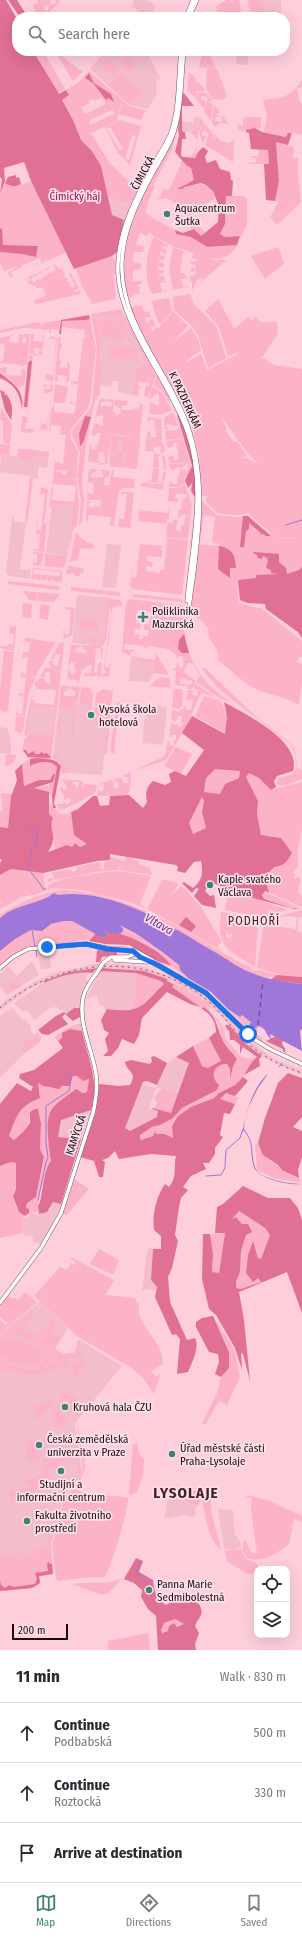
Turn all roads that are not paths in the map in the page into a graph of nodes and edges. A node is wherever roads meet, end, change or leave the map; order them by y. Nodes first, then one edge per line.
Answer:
1 (193, 0) edge
2 (197, 0) edge
3 (188, 12) edge
4 (191, 12) edge
5 (182, 56) edge
6 (125, 303) junction
7 (187, 601) dead end
8 (189, 607) dead end
9 (121, 949) junction
10 (135, 956) junction
11 (114, 960) junction
12 (104, 961) junction
13 (150, 962) junction
14 (158, 965) junction
15 (0, 968) edge
16 (302, 1064) edge
17 (0, 1302) edge

1 - 3 main road
2 - 4 main road
5 - 6 main road, ČIMICKÁ
6 - 7 main road, K PAZDERKÁM
6 - 8 main road, K PAZDERKÁM
9 - 10 main road
9 - 14 main road
9 - 15 main road
10 - 11 main road
10 - 12 main road
10 - 13 main road
11 - 12 main road
11 - 13 main road
12 - 17 main road, KAMÝCKÁ, bridge
13 - 14 main road
14 - 16 main road

